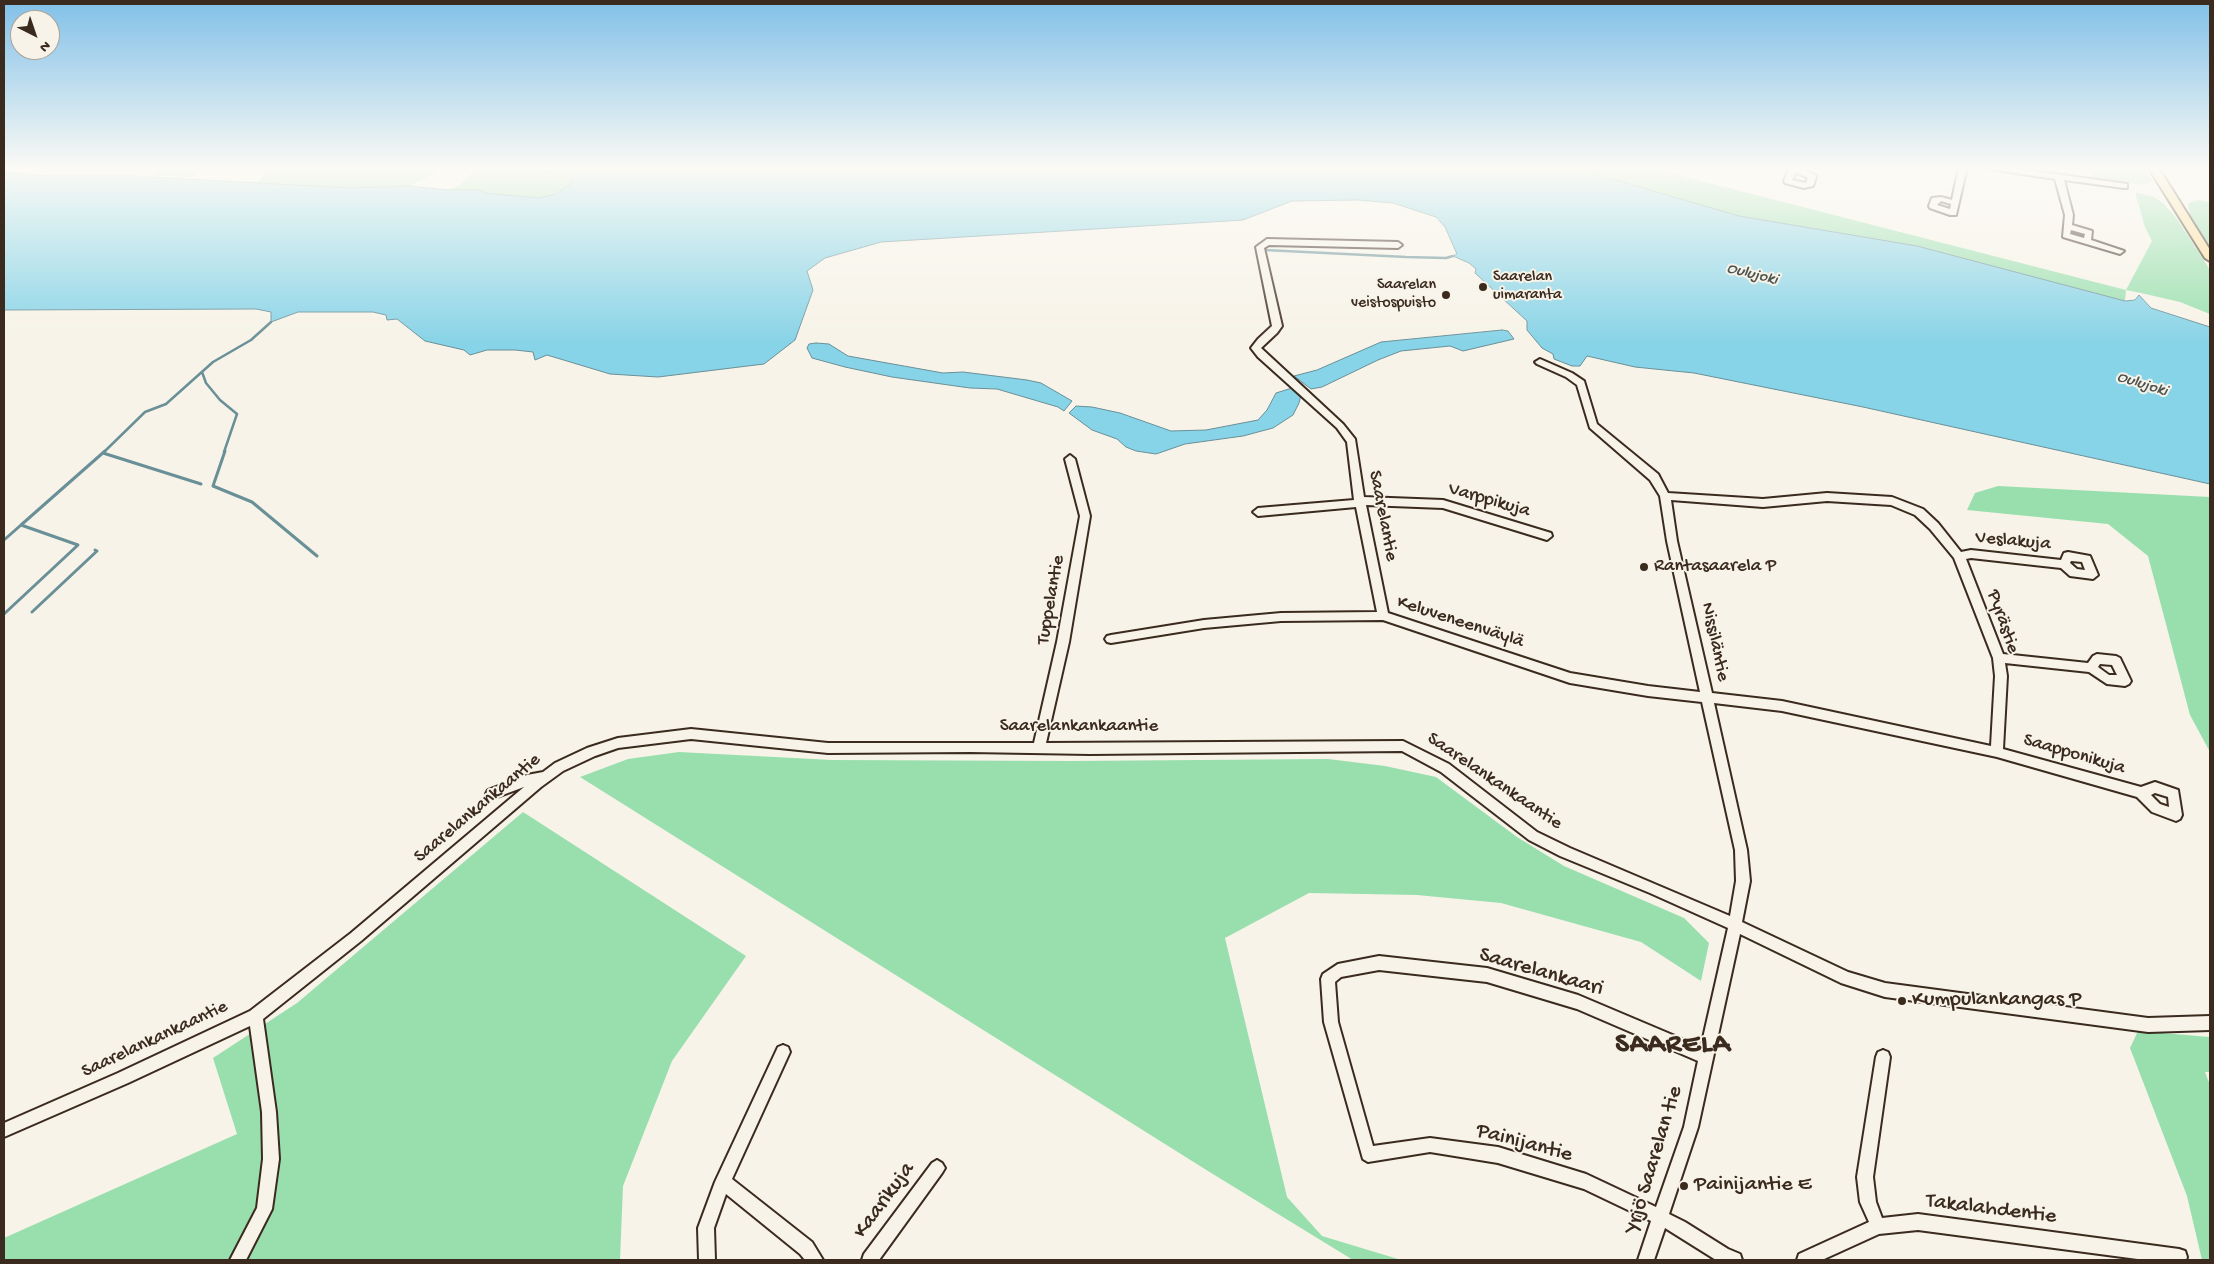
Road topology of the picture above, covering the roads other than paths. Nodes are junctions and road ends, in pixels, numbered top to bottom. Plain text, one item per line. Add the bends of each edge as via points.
1 (2068, 226) edge
2 (2190, 226) edge
3 (1398, 246) dead end
4 (2120, 251) dead end
5 (2210, 258) edge
6 (1540, 362) dead end
7 (1070, 459) dead end
8 (1665, 496) junction
9 (1360, 502) junction
10 (1258, 512) dead end
11 (1547, 536) dead end
12 (1959, 556) junction
13 (2064, 564) dead end
14 (1383, 616) junction
15 (1111, 639) dead end
16 (1999, 658) junction
17 (2091, 668) dead end
18 (1706, 696) junction
19 (1039, 748) junction
20 (1997, 752) junction
21 (546, 776) junction
22 (2141, 793) dead end
23 (492, 794) dead end
24 (1735, 925) junction
25 (254, 1016) junction
26 (2210, 1023) edge
27 (783, 1052) dead end
28 (1707, 1057) junction
29 (1884, 1057) dead end
30 (4, 1130) edge
31 (1368, 1154) joint
32 (937, 1168) dead end
33 (723, 1182) junction
34 (1660, 1218) junction
35 (1878, 1226) junction
36 (2179, 1257) dead end
37 (238, 1260) edge
38 (707, 1260) edge
39 (815, 1260) edge
40 (870, 1260) edge
41 (1646, 1260) edge
42 (1734, 1260) edge
43 (1805, 1260) edge

1 - 4 street via 2066,235
2 - 5 main road
3 - 9 street, Saarelantie via 1264,243 1260,247 1277,326 1256,348 1352,441
6 - 8 street, Nissiläntie via 1580,383 1593,426 1654,477
7 - 19 street, Tuppelantie via 1084,516 1063,642
8 - 12 street, Pyrästie via 1763,503 1827,497 1892,502 1919,512
8 - 18 street, Nissiläntie
9 - 10 street, Varppikuja
9 - 11 street, Varppikuja via 1443,504
9 - 14 street, Saarelantie
12 - 13 street, Veslakuja via 1971,554
12 - 16 street, Pyrästie
14 - 15 street, Keluveneenväylä via 1281,617 1204,624
14 - 18 street, Keluveneenväylä via 1570,678
16 - 17 street
16 - 20 street, Pyrästie
18 - 20 street via 1782,706
18 - 24 street, Nissiläntie via 1741,850 1743,881
19 - 21 street, Saarelankankaantie via 828,748 691,734 618,743 590,752
19 - 24 street, Saarelankankaantie via 1403,746 1445,768 1533,836
20 - 22 street, Saapponikuja
21 - 23 street
21 - 25 street, Saarelankankaantie via 356,937
24 - 26 street, Saarelankankaantie via 1846,978 1885,990 2148,1025
24 - 28 street, Yrjö Saarelan tie
25 - 30 street, Saarelankankaantie
25 - 37 street via 269,1112 270,1159 264,1209
27 - 33 street
28 - 31 street, Saarelankaari via 1578,1002 1487,974 1378,963 1338,970 1328,979 1331,1022
28 - 34 street, Yrjö Saarelan tie via 1691,1127
29 - 35 street via 1865,1177 1868,1202
31 - 34 street, Painijantie via 1430,1145 1498,1155 1586,1182
32 - 40 street, Kaarikuja
33 - 38 street via 706,1228
33 - 39 street via 806,1248
34 - 41 street, Yrjö Saarelan tie
34 - 42 street
35 - 36 street, Takalahdentie via 1918,1222
35 - 43 street, Takalahdentie

